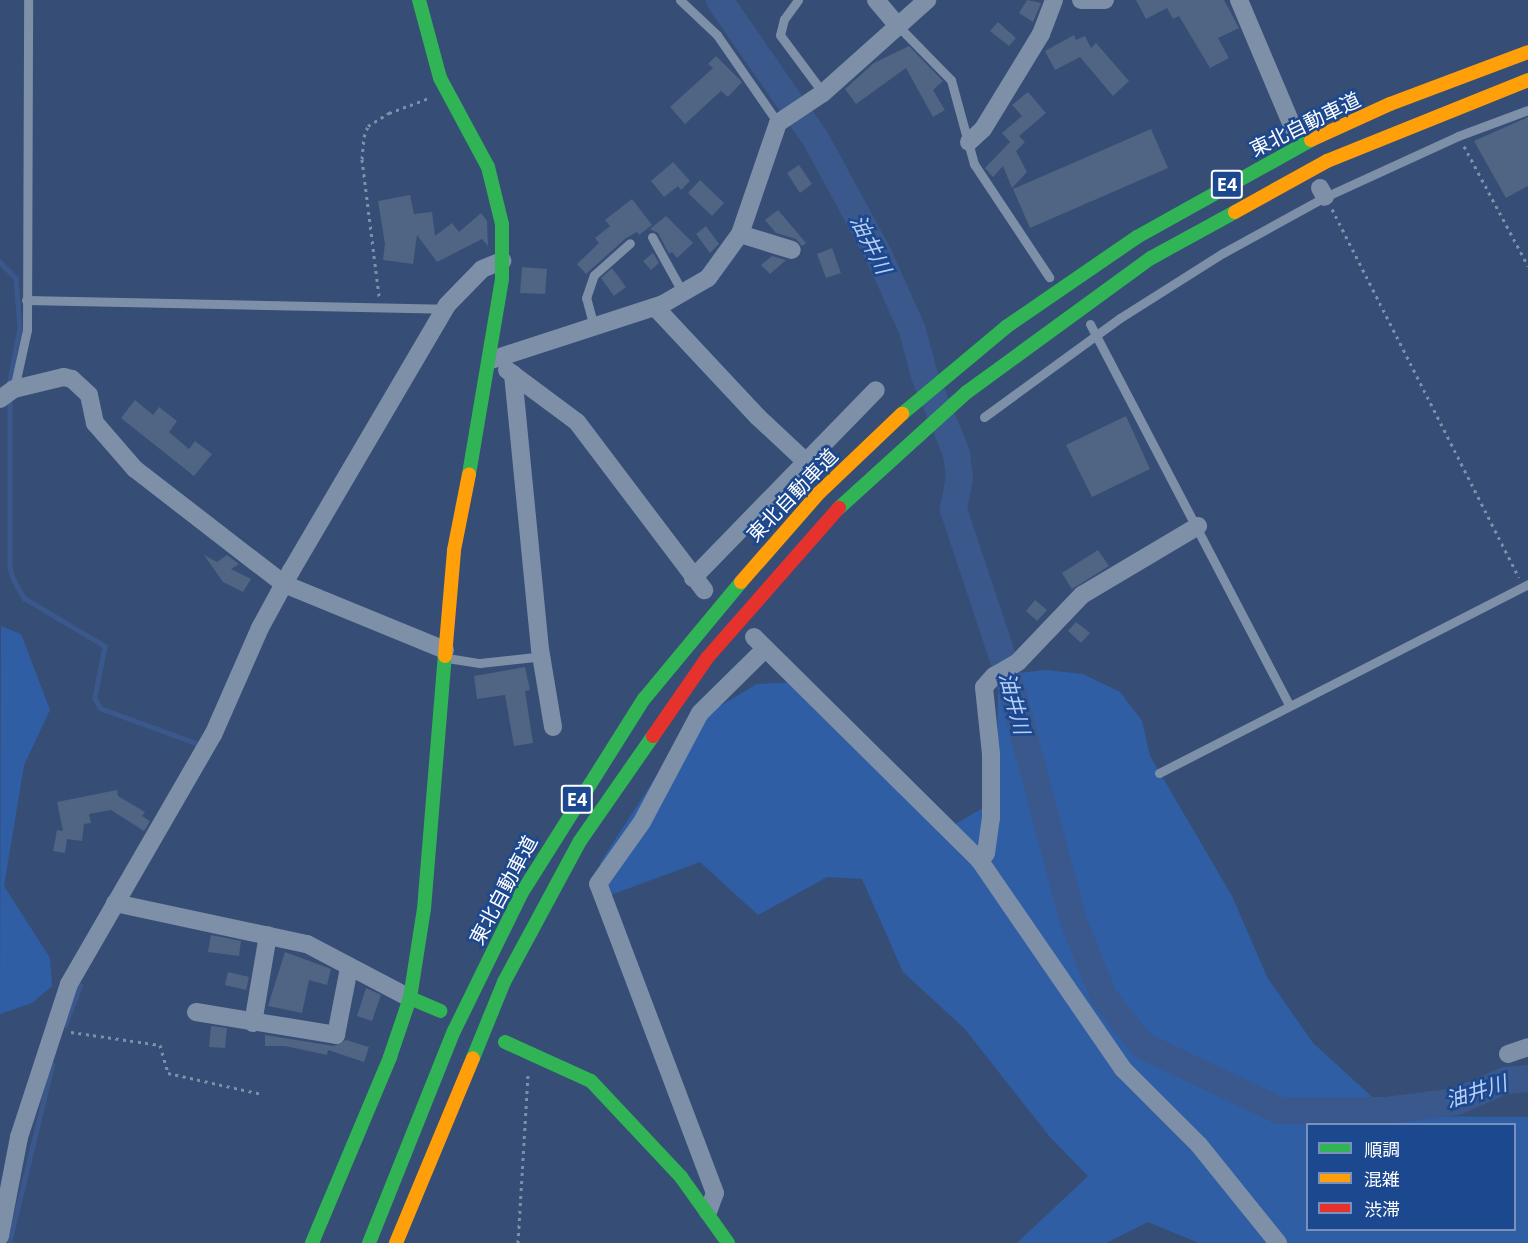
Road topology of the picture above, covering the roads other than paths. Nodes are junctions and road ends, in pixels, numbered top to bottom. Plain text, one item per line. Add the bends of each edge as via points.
1 (28, 0) edge
2 (419, 0) edge
3 (680, 0) edge
4 (798, 0) edge
5 (876, 0) edge
6 (927, 0) edge
7 (1054, 0) edge
8 (1081, 0) edge
9 (1105, 0) edge
10 (1239, 0) edge
11 (899, 27) junction
12 (1528, 52) edge
13 (1528, 80) edge
14 (819, 96) junction
15 (1528, 110) edge
16 (785, 119) junction
17 (1293, 128) dead end
18 (969, 142) junction
19 (740, 234) junction
20 (652, 237) dead end
21 (630, 243) dead end
22 (792, 250) dead end
23 (502, 261) junction
24 (1048, 277) dead end
25 (684, 295) junction
26 (26, 300) junction
27 (655, 307) junction
28 (444, 309) junction
29 (1090, 324) dead end
30 (594, 327) junction
31 (1097, 334) junction
32 (491, 360) junction
33 (513, 374) junction
34 (876, 390) dead end
35 (7, 394) edge
36 (984, 417) dead end
37 (804, 460) junction
38 (1198, 526) junction
39 (284, 584) junction
40 (1526, 585) edge
41 (540, 649) junction
42 (445, 654) junction
43 (1289, 705) junction
44 (553, 727) dead end
45 (1159, 773) dead end
46 (980, 861) junction
47 (115, 903) junction
48 (268, 935) junction
49 (348, 968) junction
50 (410, 998) junction
51 (440, 1011) dead end
52 (196, 1012) dead end
53 (253, 1023) junction
54 (505, 1042) dead end
55 (1528, 1047) edge
56 (1508, 1054) dead end
57 (708, 1212) junction
58 (0, 1236) edge
59 (312, 1243) edge
60 (369, 1243) edge
61 (396, 1243) edge
62 (728, 1243) edge
63 (1278, 1243) edge

1 - 26 lane
2 - 23 main road via 440,78 491,176 502,224
3 - 16 lane via 717,36
4 - 14 lane via 784,19 780,36
5 - 11 street
6 - 11 street
7 - 18 street via 1041,34 983,129
8 - 9 street
10 - 17 street
11 - 14 street
11 - 18 lane via 951,80
12 - 60 main road, 東北自動車道 / E4 via 1390,104 1230,183 1104,259 1006,327 891,423 819,493 727,594 644,699 594,772 521,894 483,969 454,1030
13 - 61 main road, E4 via 1401,128 1244,204 1102,290 967,392 899,451 783,568 707,658 579,841 504,982
14 - 16 street
15 - 31 lane via 1323,193
16 - 19 street
18 - 24 lane via 974,164 986,187
19 - 22 street
19 - 25 street via 708,278
20 - 25 lane
21 - 30 lane via 594,275 586,298
23 - 28 street via 482,269
23 - 32 main road
25 - 27 street
26 - 28 lane
26 - 35 lane via 27,330
27 - 30 street
27 - 37 street
28 - 39 street
29 - 31 lane
30 - 32 street
31 - 36 lane
31 - 38 lane
32 - 33 street
32 - 42 main road via 454,550
33 - 37 street via 577,422 698,584
33 - 41 street
34 - 37 street
35 - 39 street via 64,376 72,379 89,395 95,423 135,469
38 - 43 lane
38 - 46 street via 1082,595 1018,662 994,676 983,693 991,754 991,818 986,854
39 - 42 street
39 - 47 street via 213,735
40 - 43 lane
41 - 42 lane via 535,657 480,663
41 - 44 street
42 - 50 main road via 424,909
43 - 45 lane
46 - 57 street via 760,643 700,712 642,822 598,884 715,1193
46 - 63 street via 1123,1069 1199,1145
47 - 48 street
47 - 58 street via 69,984 19,1137
48 - 49 street via 308,944
48 - 53 street
49 - 50 street
49 - 53 street via 336,1035
50 - 51 main road
50 - 59 main road via 390,1058
52 - 53 street
54 - 57 main road via 591,1081
55 - 56 street
57 - 62 main road

